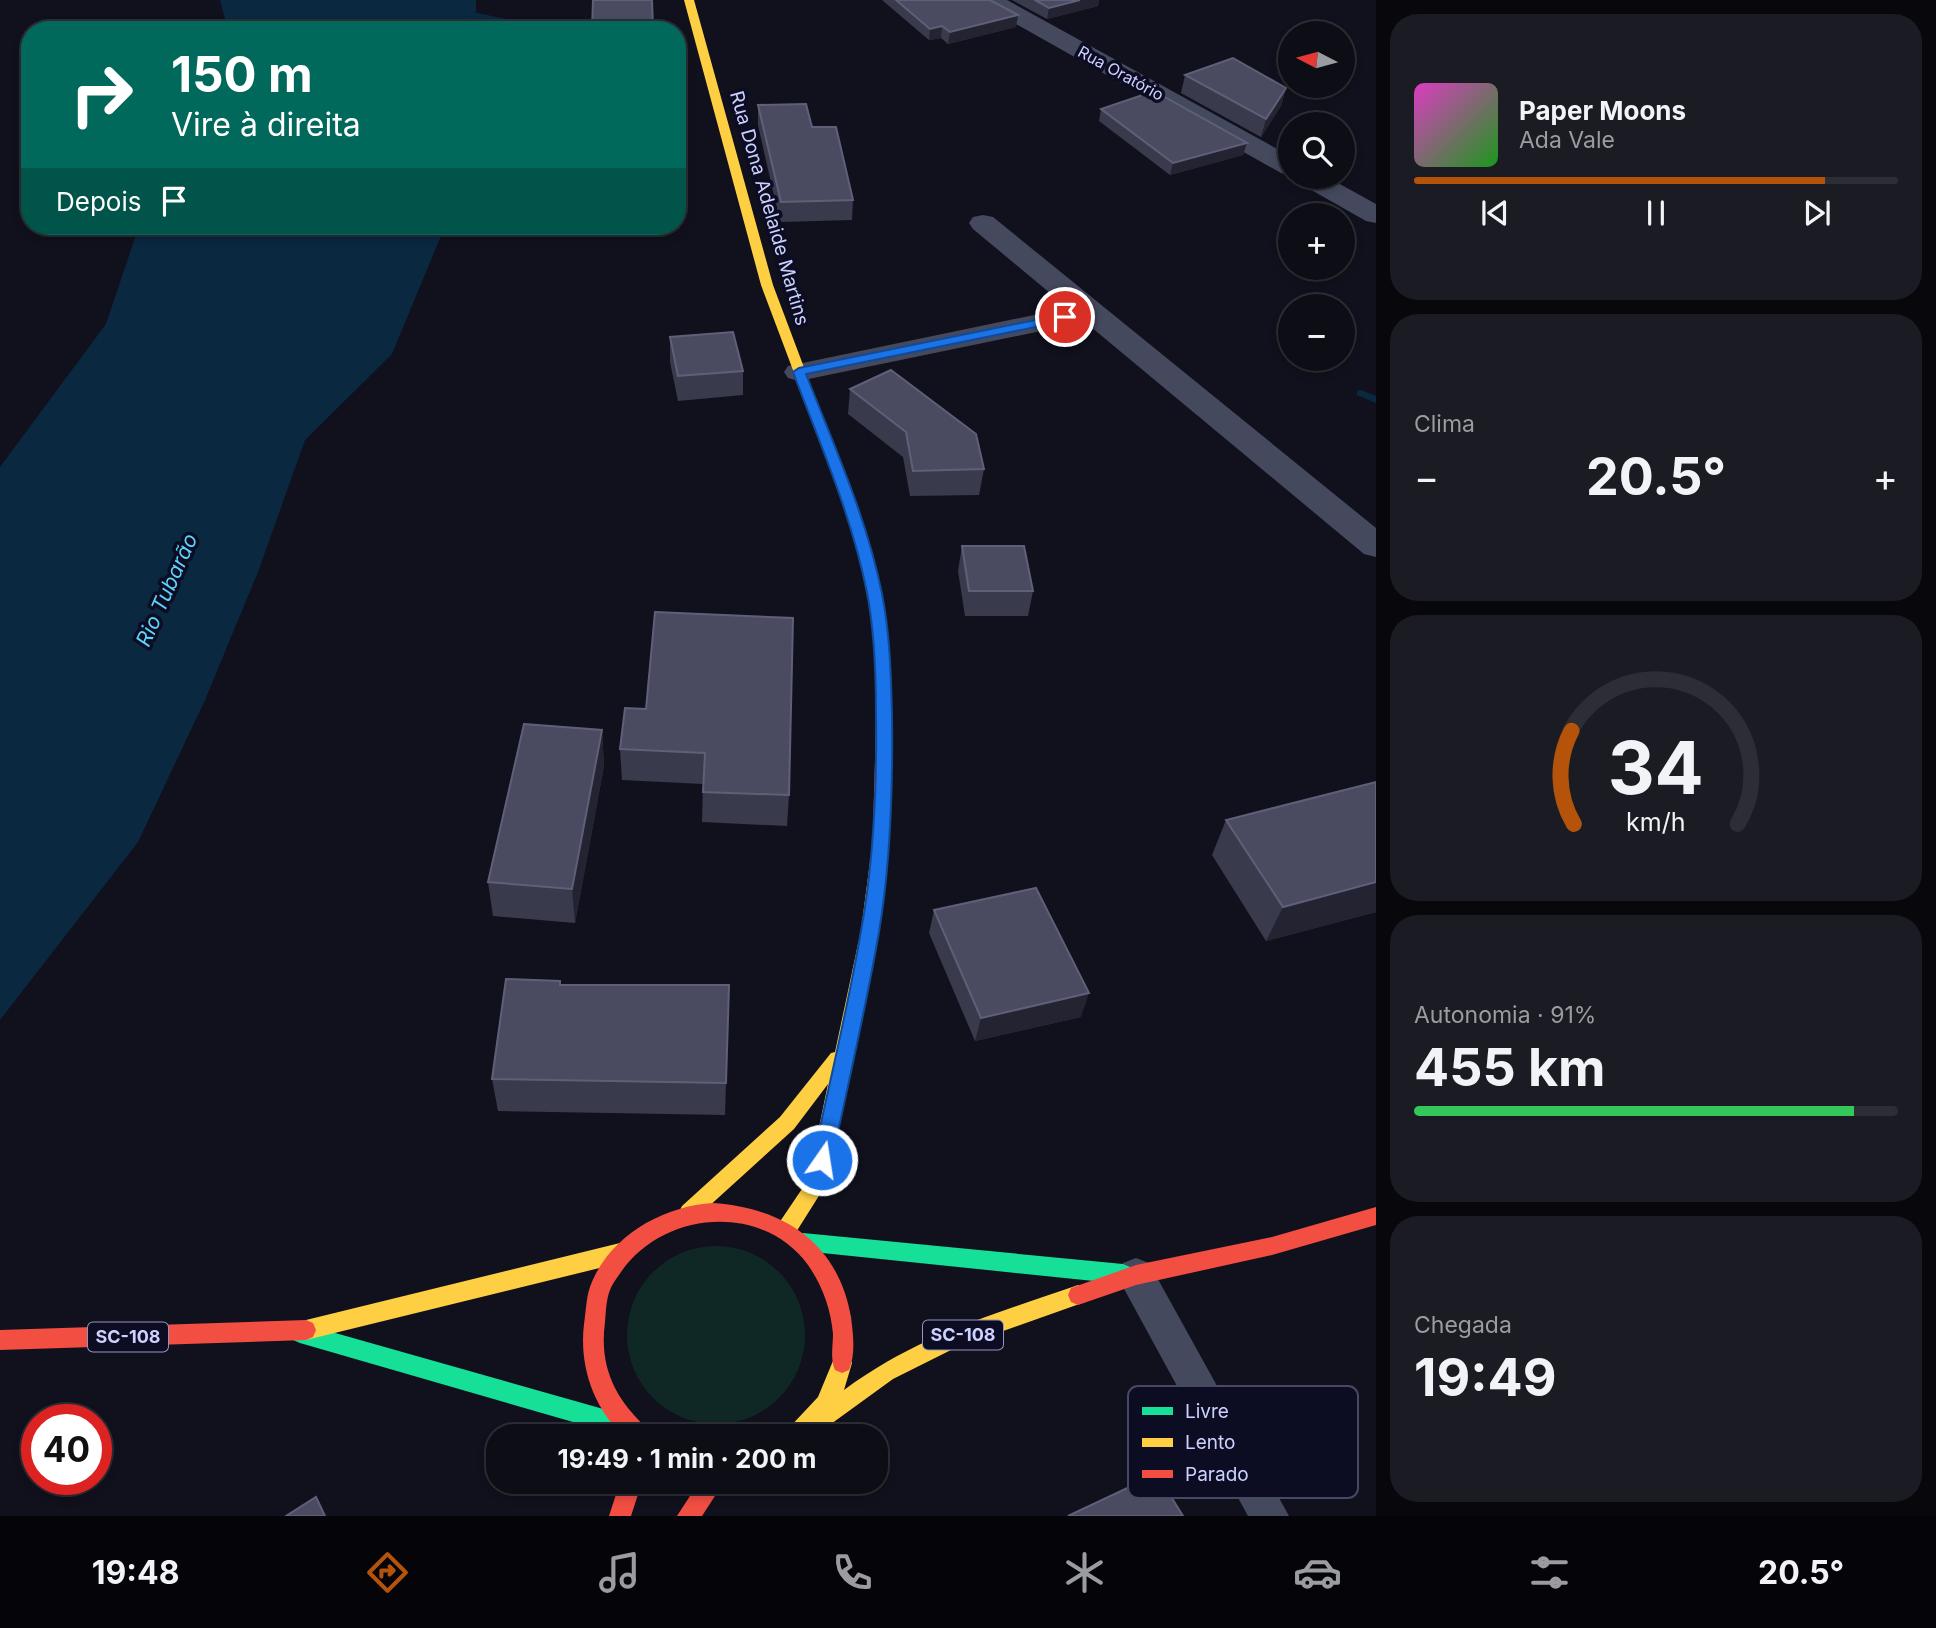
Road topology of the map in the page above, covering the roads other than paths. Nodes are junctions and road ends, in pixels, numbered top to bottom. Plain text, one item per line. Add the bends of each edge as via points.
1 (689, 0) edge
2 (990, 0) edge
3 (1278, 160) edge
4 (1329, 189) edge
5 (1376, 215) edge
6 (983, 223) dead end
7 (1092, 312) junction
8 (799, 372) junction
9 (1376, 546) edge
10 (848, 1043) junction
11 (689, 1212) junction
12 (1376, 1216) edge
13 (786, 1230) junction
14 (803, 1242) junction
15 (620, 1253) junction
16 (1136, 1275) junction
17 (298, 1332) junction
18 (0, 1340) edge
19 (1197, 1386) edge
20 (607, 1424) edge
21 (628, 1424) edge
22 (809, 1424) edge
23 (814, 1424) edge
24 (627, 1494) edge
25 (704, 1494) edge
26 (1259, 1498) edge
27 (620, 1516) edge
28 (688, 1516) edge
29 (1269, 1516) edge

1 - 8 street, Rua Dona Adelaide Martins via 767,285
2 - 3 street, Rua Oratório
4 - 5 street
6 - 7 street
7 - 8 street
7 - 9 street
8 - 10 street, Rua Dona Adelaide Martins via 865,552 883,664 881,832 870,930
10 - 11 street, Rua Dona Adelaide Martins via 813,1096 776,1136
10 - 13 street, Rua Dona Adelaide Martins via 817,1183
11 - 13 street via 755,1215
11 - 15 street via 652,1227
12 - 16 street, SC-108 via 1272,1246
13 - 14 street
14 - 16 street, SC-108
14 - 22 street via 828,1273 843,1312 846,1354 833,1395
15 - 17 street, SC-108
15 - 21 street via 601,1284 590,1319 591,1358 604,1395
16 - 19 lane
16 - 23 street, SC-108 via 950,1339 886,1372
17 - 18 street, SC-108
17 - 20 street, SC-108
24 - 27 street
25 - 28 street
26 - 29 lane

